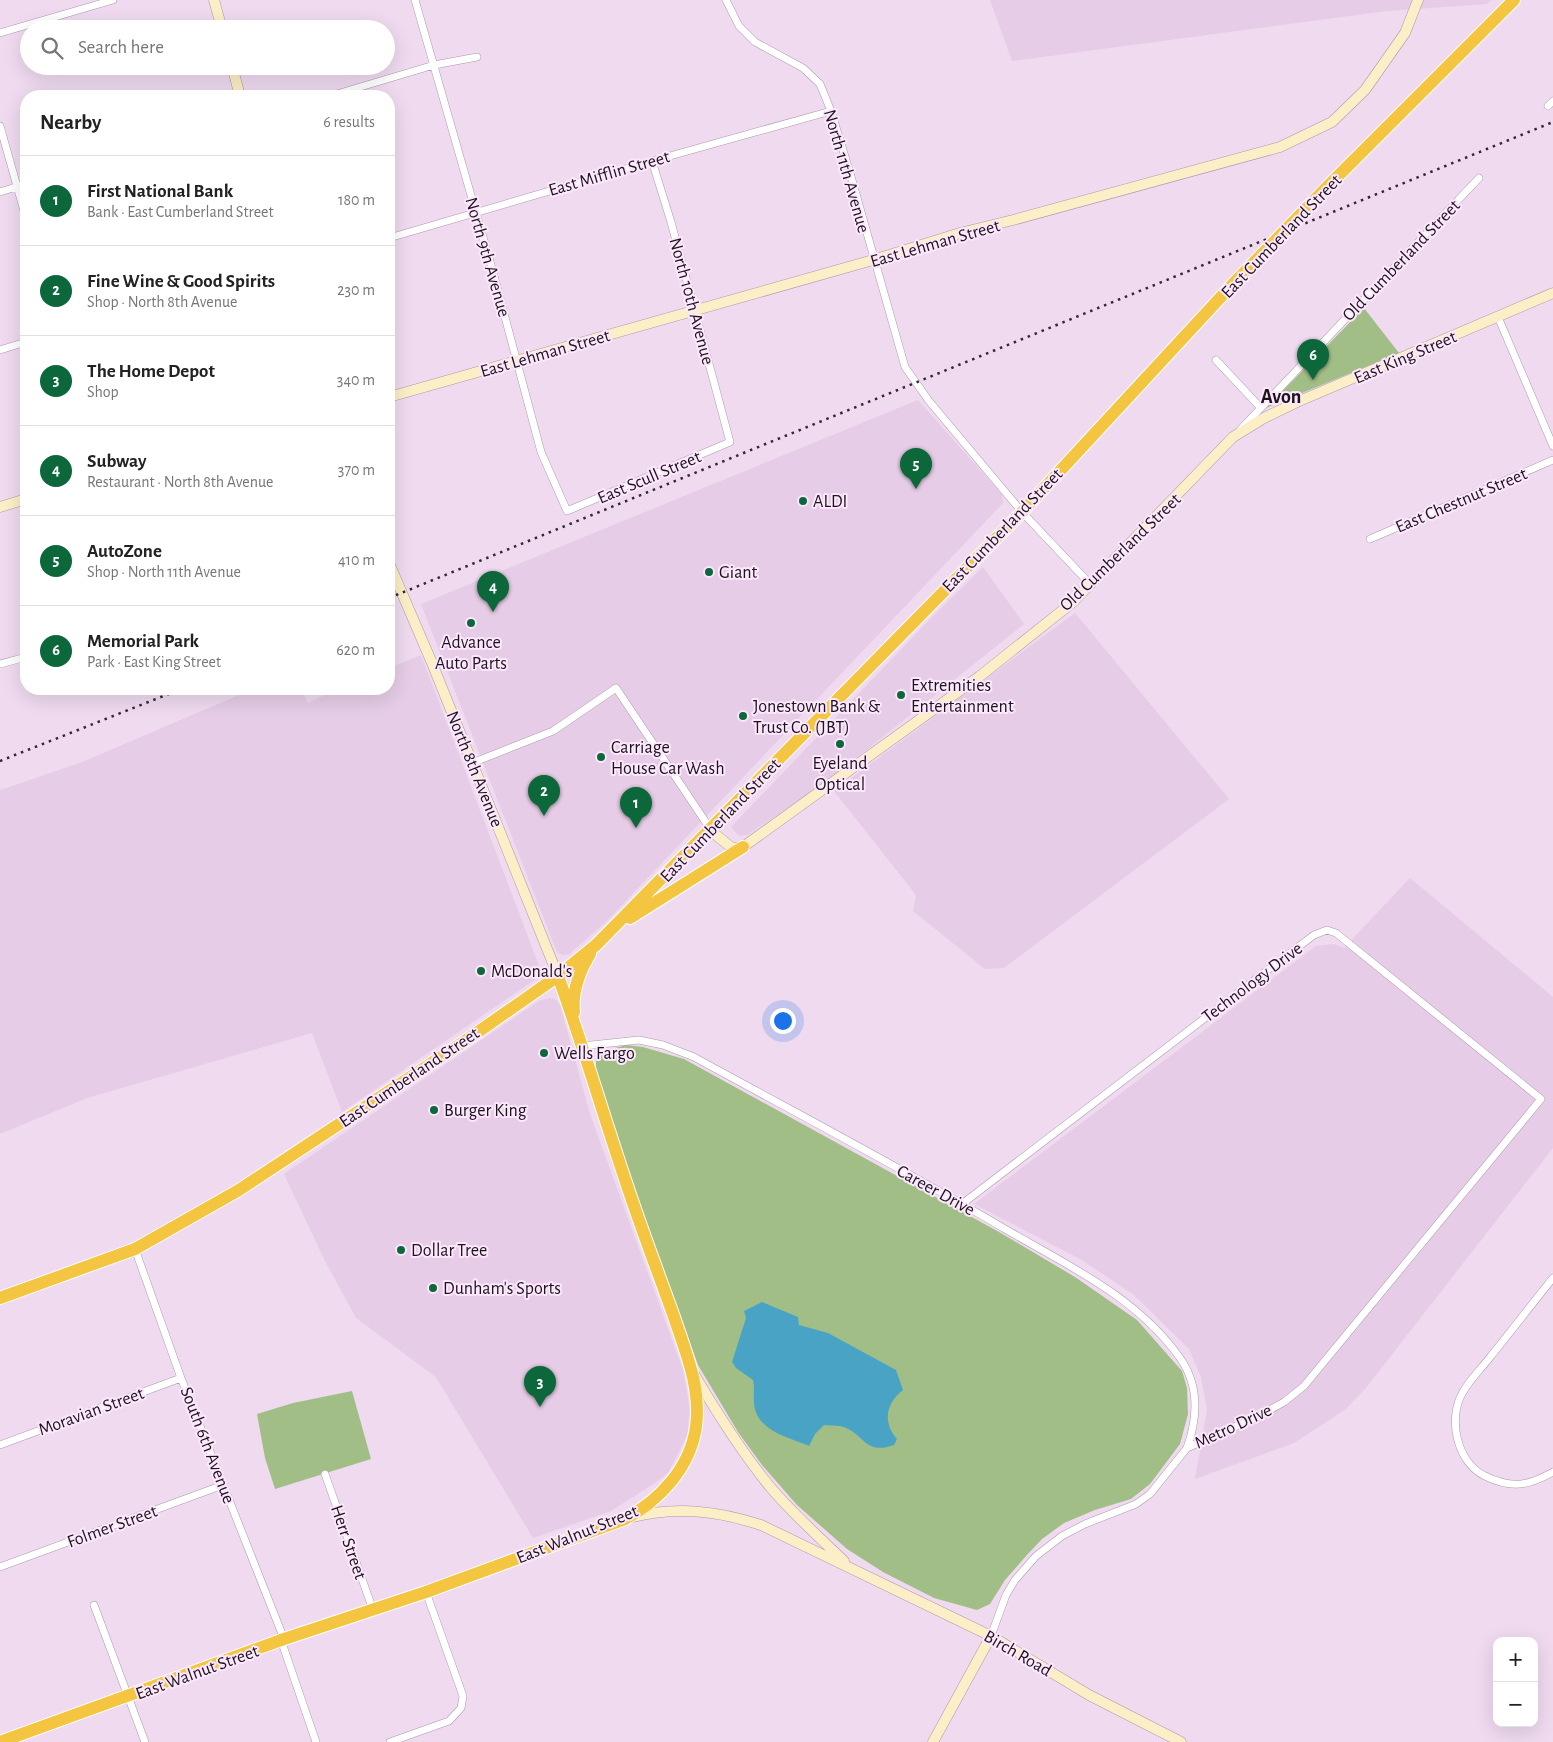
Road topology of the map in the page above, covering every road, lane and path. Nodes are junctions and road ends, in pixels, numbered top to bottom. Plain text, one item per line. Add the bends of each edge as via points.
1 (113, 0) edge
2 (214, 0) edge
3 (415, 0) edge
4 (726, 0) edge
5 (1418, 0) edge
6 (1514, 0) edge
7 (45, 20) edge
8 (220, 20) edge
9 (20, 27) edge
10 (0, 33) edge
11 (477, 57) dead end
12 (434, 65) junction
13 (234, 75) edge
14 (238, 90) edge
15 (350, 90) edge
16 (831, 112) junction
17 (0, 126) edge
18 (652, 161) junction
19 (1479, 178) dead end
20 (20, 185) edge
21 (17, 186) junction
22 (0, 192) edge
23 (20, 197) edge
24 (475, 212) junction
25 (395, 236) edge
26 (873, 260) junction
27 (1553, 293) edge
28 (694, 311) junction
29 (1498, 317) junction
30 (20, 344) edge
31 (0, 350) edge
32 (1216, 360) dead end
33 (517, 362) junction
34 (395, 395) edge
35 (1260, 407) junction
36 (1233, 437) junction
37 (730, 442) joint
38 (1553, 446) edge
39 (1553, 460) edge
40 (20, 501) edge
41 (0, 507) edge
42 (567, 511) joint
43 (1022, 512) junction
44 (1370, 539) dead end
45 (395, 577) edge
46 (1091, 585) junction
47 (20, 659) edge
48 (0, 664) edge
49 (472, 763) junction
50 (711, 831) junction
51 (743, 847) junction
52 (611, 930) junction
53 (596, 945) junction
54 (558, 976) junction
55 (576, 1025) junction
56 (582, 1046) junction
57 (1541, 1099) joint
58 (962, 1204) junction
59 (135, 1249) junction
60 (1553, 1278) edge
61 (0, 1298) edge
62 (693, 1372) junction
63 (181, 1378) junction
64 (0, 1445) edge
65 (1187, 1448) junction
66 (1553, 1472) edge
67 (325, 1474) dead end
68 (223, 1485) junction
69 (625, 1519) junction
70 (0, 1567) edge
71 (852, 1568) junction
72 (426, 1592) junction
73 (94, 1605) dead end
74 (373, 1610) junction
75 (991, 1636) junction
76 (283, 1640) junction
77 (129, 1696) junction
78 (0, 1742) edge
79 (145, 1742) edge
80 (316, 1742) edge
81 (390, 1742) edge
82 (933, 1742) edge
83 (1181, 1742) edge

1 - 7 street
2 - 8 street
3 - 12 street, North 9th Avenue
4 - 16 street, North 11th Avenue via 739,26 755,42 803,68 820,84
5 - 26 street, East Lehman Street via 1405,33 1365,90 1332,122 1280,147 960,233
6 - 43 highway, East Cumberland Street, bridge via 1232,284
9 - 10 street
11 - 12 street
12 - 15 street
12 - 24 street, North 9th Avenue
13 - 14 street
16 - 18 street, East Mifflin Street
16 - 26 street, North 11th Avenue
17 - 21 street
18 - 24 street, East Mifflin Street
18 - 28 street, North 10th Avenue
19 - 35 street, Old Cumberland Street
20 - 21 street
21 - 22 street
21 - 23 street
24 - 25 street, East Mifflin Street
24 - 33 street, North 9th Avenue
26 - 28 street, East Lehman Street
26 - 43 street, North 11th Avenue via 905,367 929,401
27 - 29 street, East King Street
28 - 33 street, East Lehman Street
28 - 37 street, North 10th Avenue
29 - 36 street, East King Street via 1297,402
29 - 38 street
30 - 31 street
32 - 35 street
33 - 34 street, East Lehman Street
33 - 42 street, North 9th Avenue via 541,452
35 - 36 street, Old Cumberland Street
36 - 46 street, Old Cumberland Street
37 - 42 street, East Scull Street
39 - 44 street, East Chestnut Street
40 - 41 street
43 - 46 street, North 11th Avenue
43 - 50 highway, East Cumberland Street via 878,656
45 - 49 street, North 8th Avenue
46 - 51 street, Old Cumberland Street via 980,676
47 - 48 street
49 - 50 street via 553,731 616,688
49 - 54 street, North 8th Avenue
50 - 51 street via 732,848
50 - 52 highway, East Cumberland Street
51 - 52 highway
52 - 53 highway, East Cumberland Street
53 - 54 highway, East Cumberland Street
53 - 55 highway via 580,972 574,991
54 - 55 highway, East Walnut Street
54 - 59 highway, East Cumberland Street via 239,1190
55 - 56 highway, East Walnut Street
56 - 58 street, Career Drive via 639,1040 694,1057
56 - 62 highway, East Walnut Street
57 - 58 street, Technology Drive via 1336,933 1327,930 1314,935
57 - 65 street, Metro Drive via 1304,1386 1259,1416
58 - 65 street, Career Drive via 1116,1296 1158,1330 1180,1359 1194,1390 1194,1427
59 - 61 highway, East Cumberland Street
59 - 63 street, South 6th Avenue
60 - 66 street via 1462,1393 1455,1426 1464,1456 1478,1473 1486,1477 1513,1485 1536,1482
62 - 69 highway, East Walnut Street via 696,1428 685,1459 662,1494
62 - 71 street, Birch Road via 770,1487
63 - 64 street, Moravian Street
63 - 68 street, South 6th Avenue
65 - 75 street, Metro Drive via 1150,1494 1136,1504 1062,1536 1036,1556 1006,1595
67 - 74 street, Herr Street
68 - 70 street, Folmer Street
68 - 76 street, South 6th Avenue
69 - 71 street, Birch Road via 657,1511 704,1511 732,1516 761,1525
69 - 72 highway, East Walnut Street
71 - 75 street, Birch Road
72 - 74 highway, East Walnut Street
72 - 81 street via 463,1696 461,1708 450,1721
73 - 77 street
74 - 76 highway, East Walnut Street
75 - 82 street, Metro Drive
75 - 83 street, Birch Road via 1089,1695
76 - 77 highway, East Walnut Street
76 - 80 street, South 6th Avenue
77 - 78 highway, East Walnut Street
77 - 79 street

